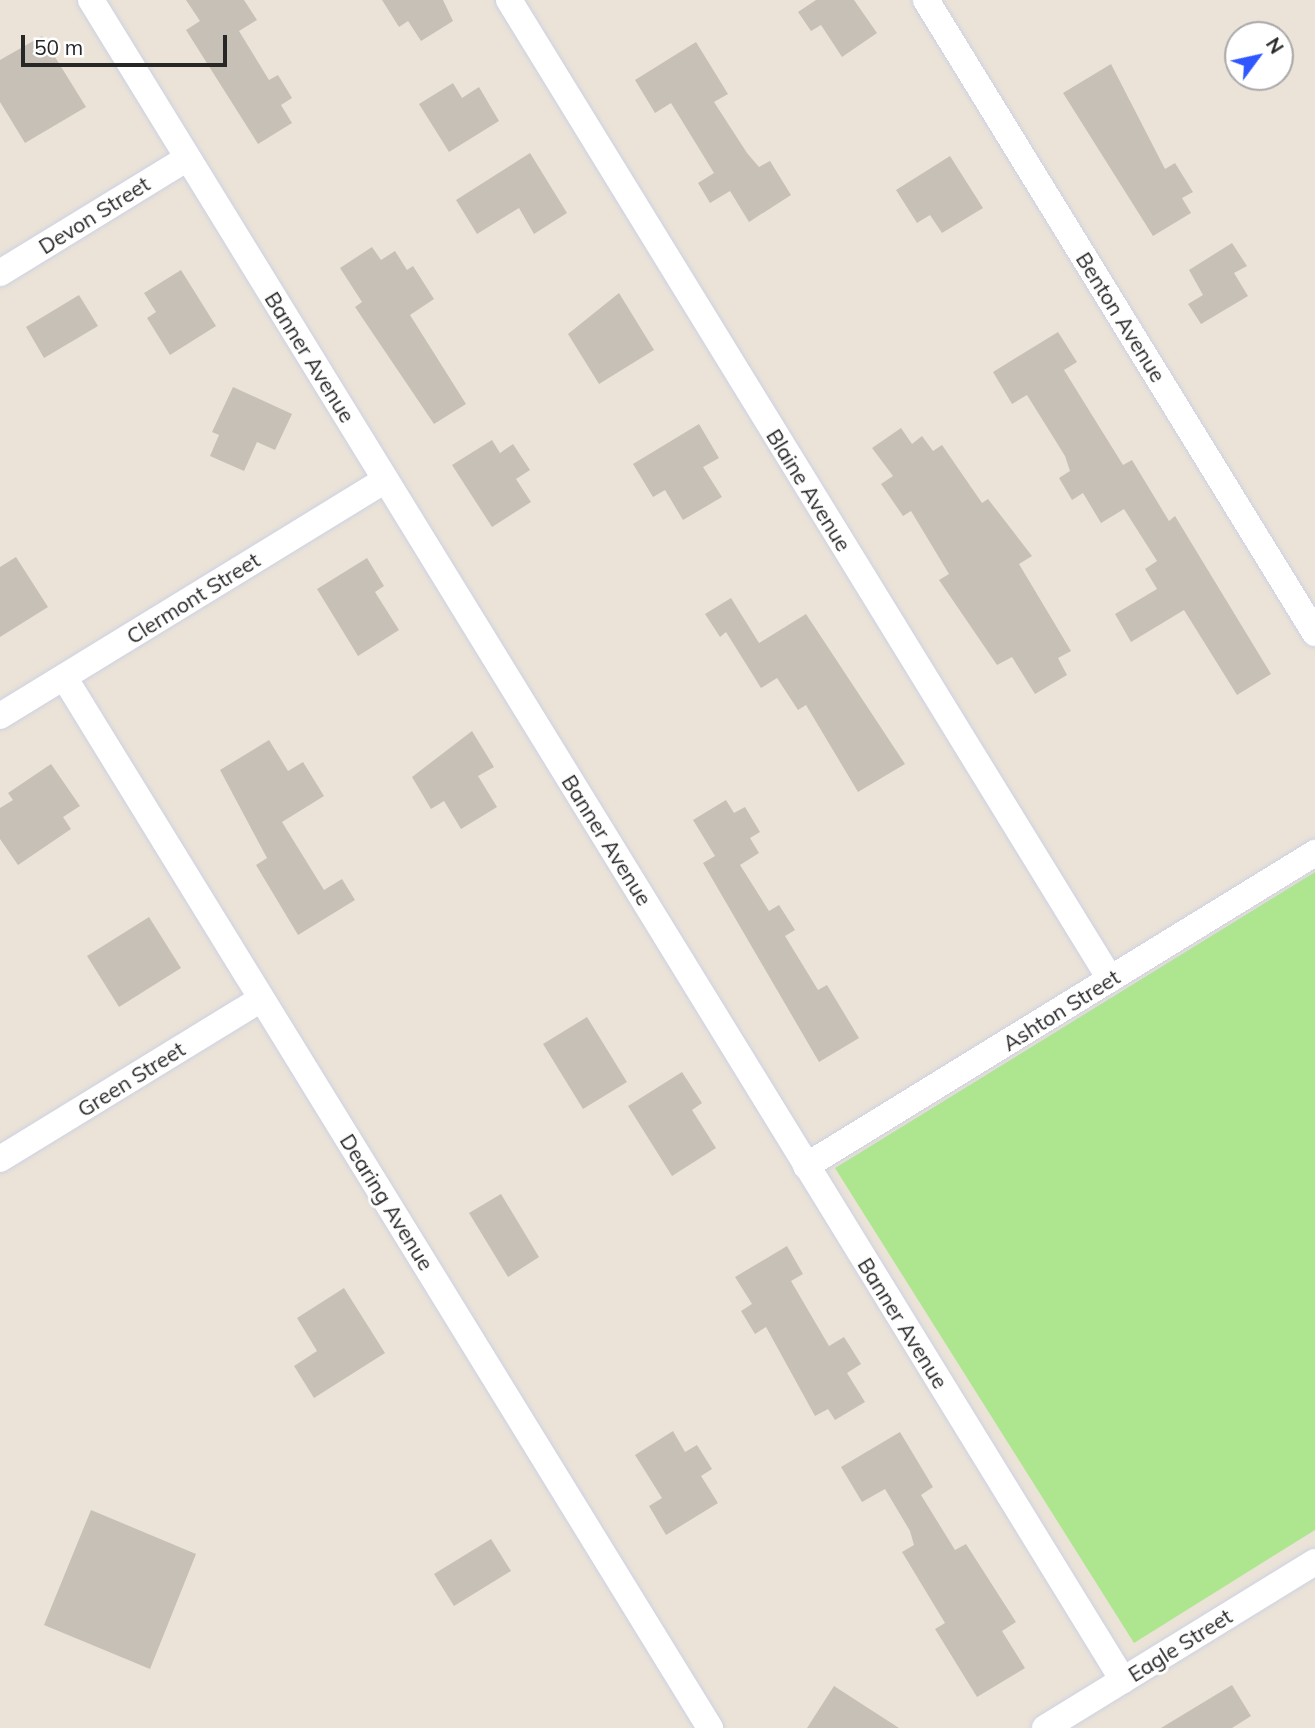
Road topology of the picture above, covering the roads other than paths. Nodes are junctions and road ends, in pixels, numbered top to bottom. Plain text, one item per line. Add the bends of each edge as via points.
1 (91, 0) edge
2 (509, 0) edge
3 (926, 0) edge
4 (188, 158) junction
5 (0, 273) edge
6 (385, 480) junction
7 (1315, 633) edge
8 (64, 677) junction
9 (0, 716) edge
10 (1315, 853) edge
11 (1110, 979) junction
12 (261, 999) junction
13 (0, 1159) edge
14 (806, 1166) junction
15 (1315, 1562) edge
16 (1123, 1680) junction
17 (710, 1728) edge
18 (1045, 1728) edge

1 - 4 street, Banner Avenue
2 - 11 street, Blaine Avenue
3 - 7 street, Benton Avenue
4 - 5 street, Devon Street
4 - 6 street, Banner Avenue
6 - 8 street, Clermont Street
6 - 14 street, Banner Avenue
8 - 9 street, Clermont Street
8 - 12 street, Dearing Avenue
10 - 11 street, Ashton Street
11 - 14 street, Ashton Street
12 - 13 street, Green Street
12 - 17 street, Dearing Avenue
14 - 16 street, Banner Avenue
15 - 16 street, Eagle Street
16 - 18 street, Eagle Street

